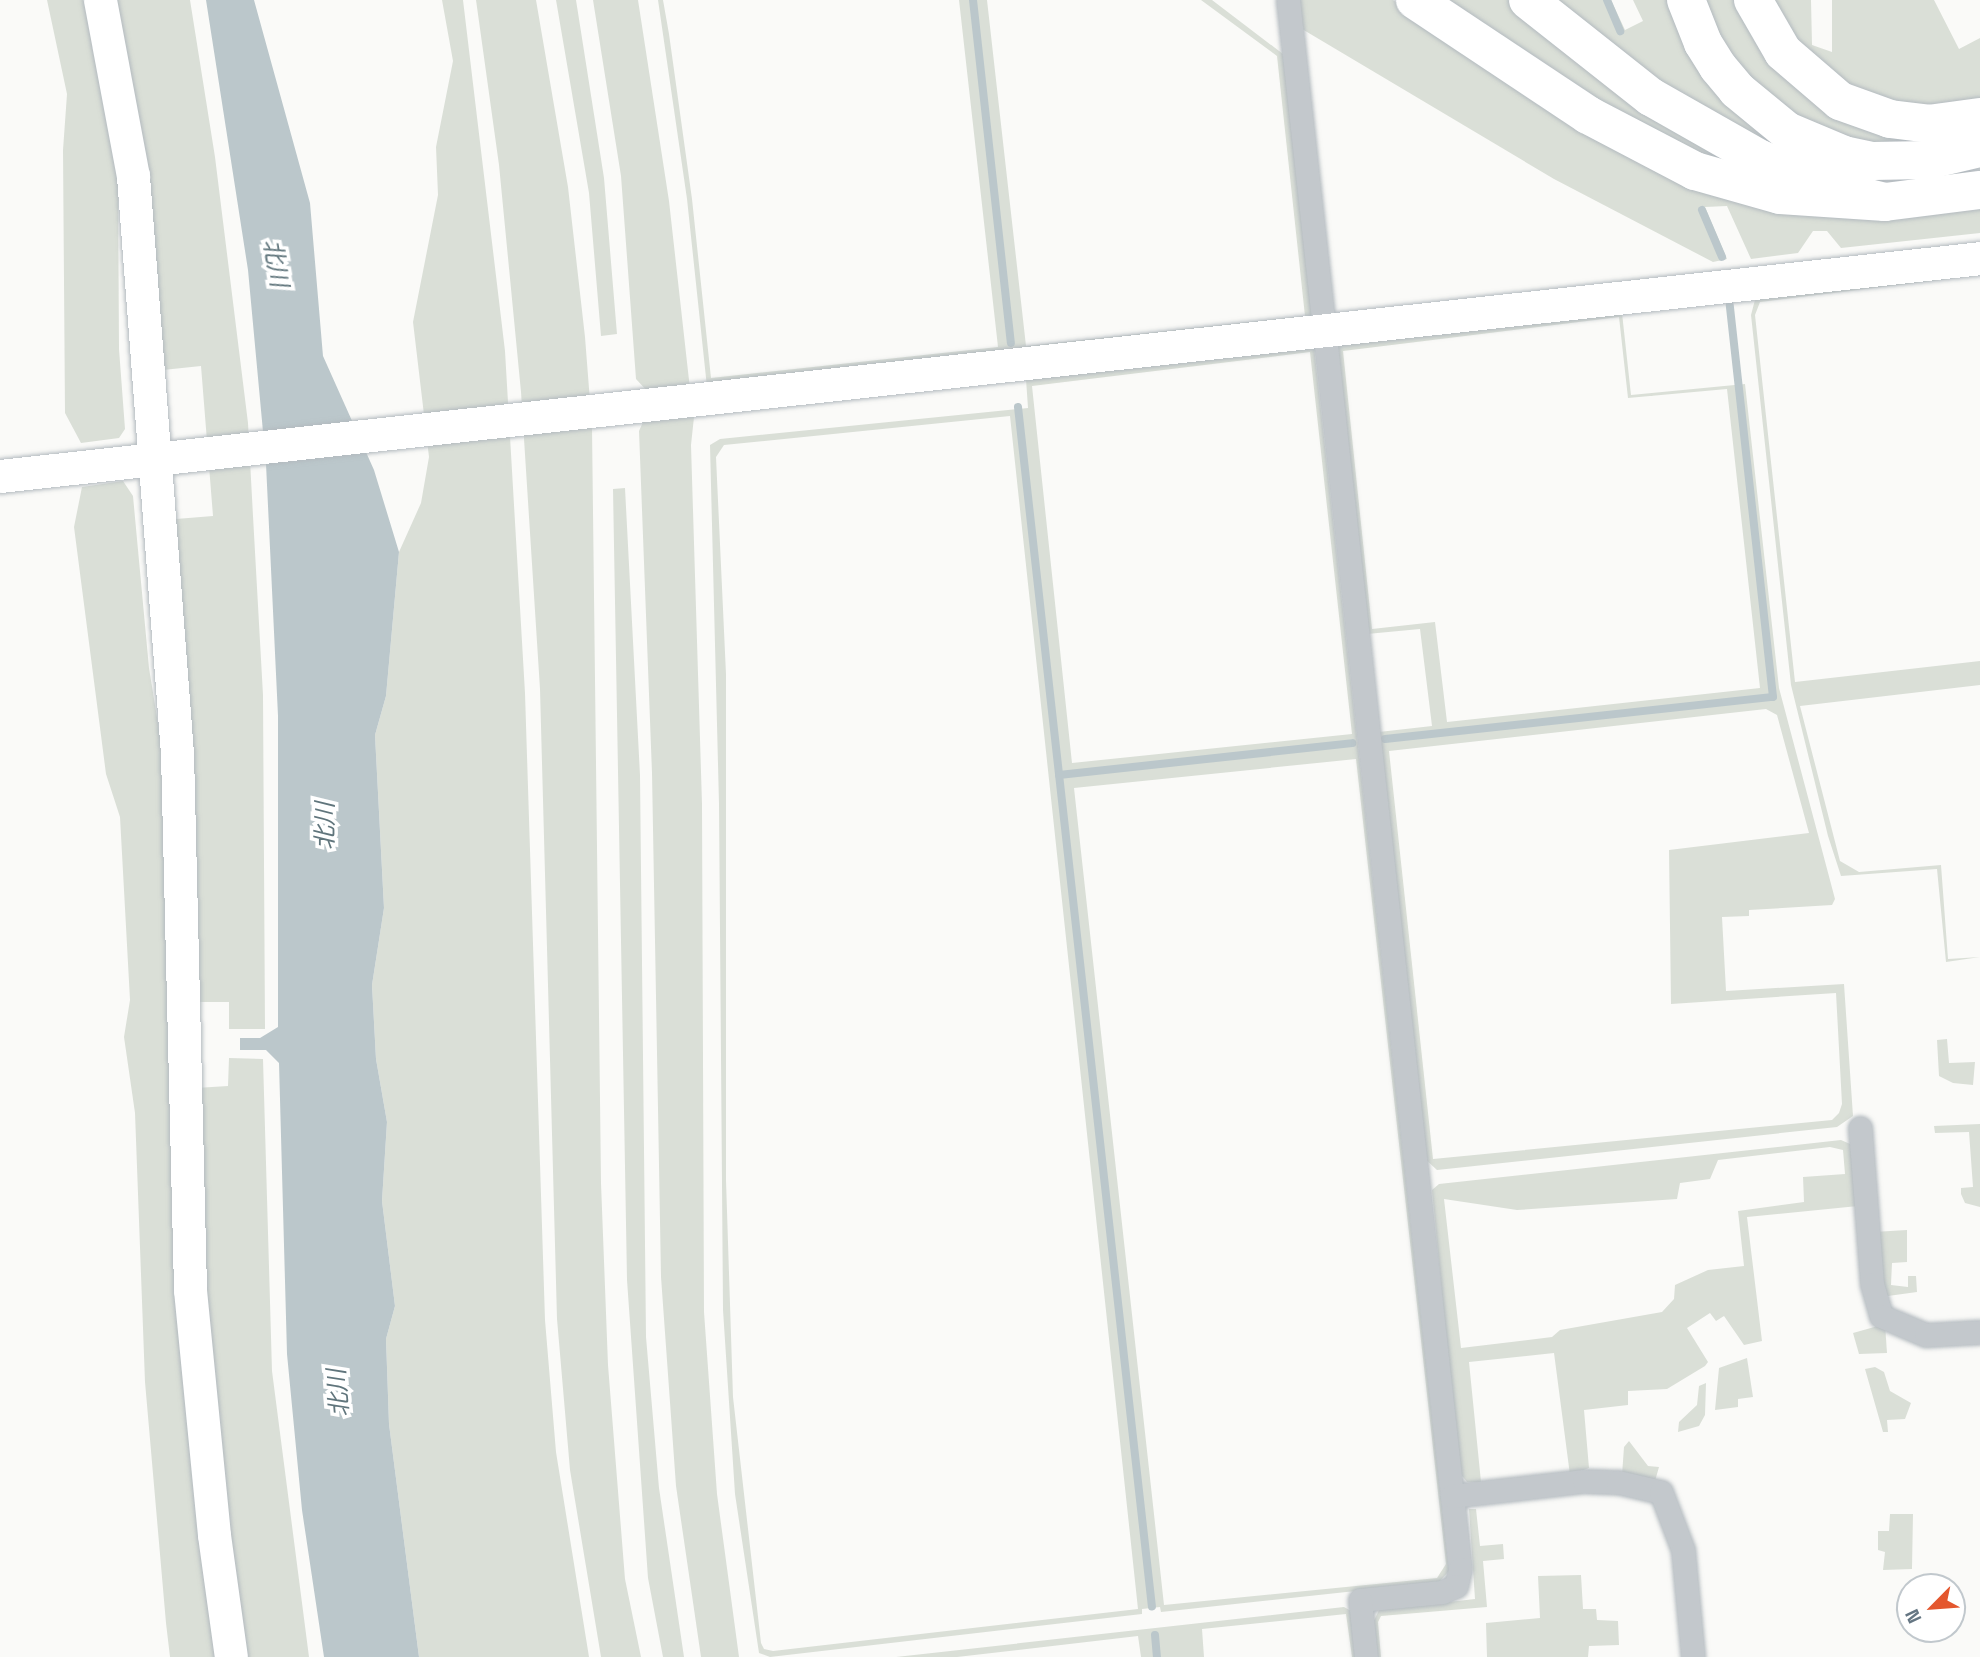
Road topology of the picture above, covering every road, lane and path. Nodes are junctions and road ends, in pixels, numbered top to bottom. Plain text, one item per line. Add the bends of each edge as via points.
1 (100, 0) edge
2 (1288, 0) edge
3 (1415, 0) edge
4 (1528, 0) edge
5 (1686, 0) edge
6 (1753, 0) edge
7 (1980, 117) edge
8 (1980, 148) edge
9 (1980, 190) edge
10 (1885, 202) junction
11 (1980, 258) edge
12 (1325, 332) junction
13 (167, 460) junction
14 (0, 477) edge
15 (1860, 1128) dead end
16 (1980, 1332) edge
17 (1452, 1496) junction
18 (232, 1657) edge
19 (1366, 1657) edge
20 (1693, 1657) edge

1 - 13 street via 133,176
2 - 12 street
3 - 10 highway via 1588,115 1695,170 1780,195
4 - 10 highway via 1618,74 1726,142 1840,191
5 - 8 highway via 1718,67 1737,90 1787,131 1844,155 1872,160 1929,160
6 - 7 highway via 1783,52 1840,101 1890,119 1928,124
9 - 10 highway
11 - 12 street
12 - 13 street
12 - 17 street
13 - 14 street
13 - 18 street via 190,1290 214,1535
15 - 16 street via 1872,1284 1881,1316 1926,1335
17 - 19 street via 1460,1569 1456,1586 1442,1592 1360,1600
17 - 20 street via 1584,1481 1618,1482 1661,1492 1683,1550

